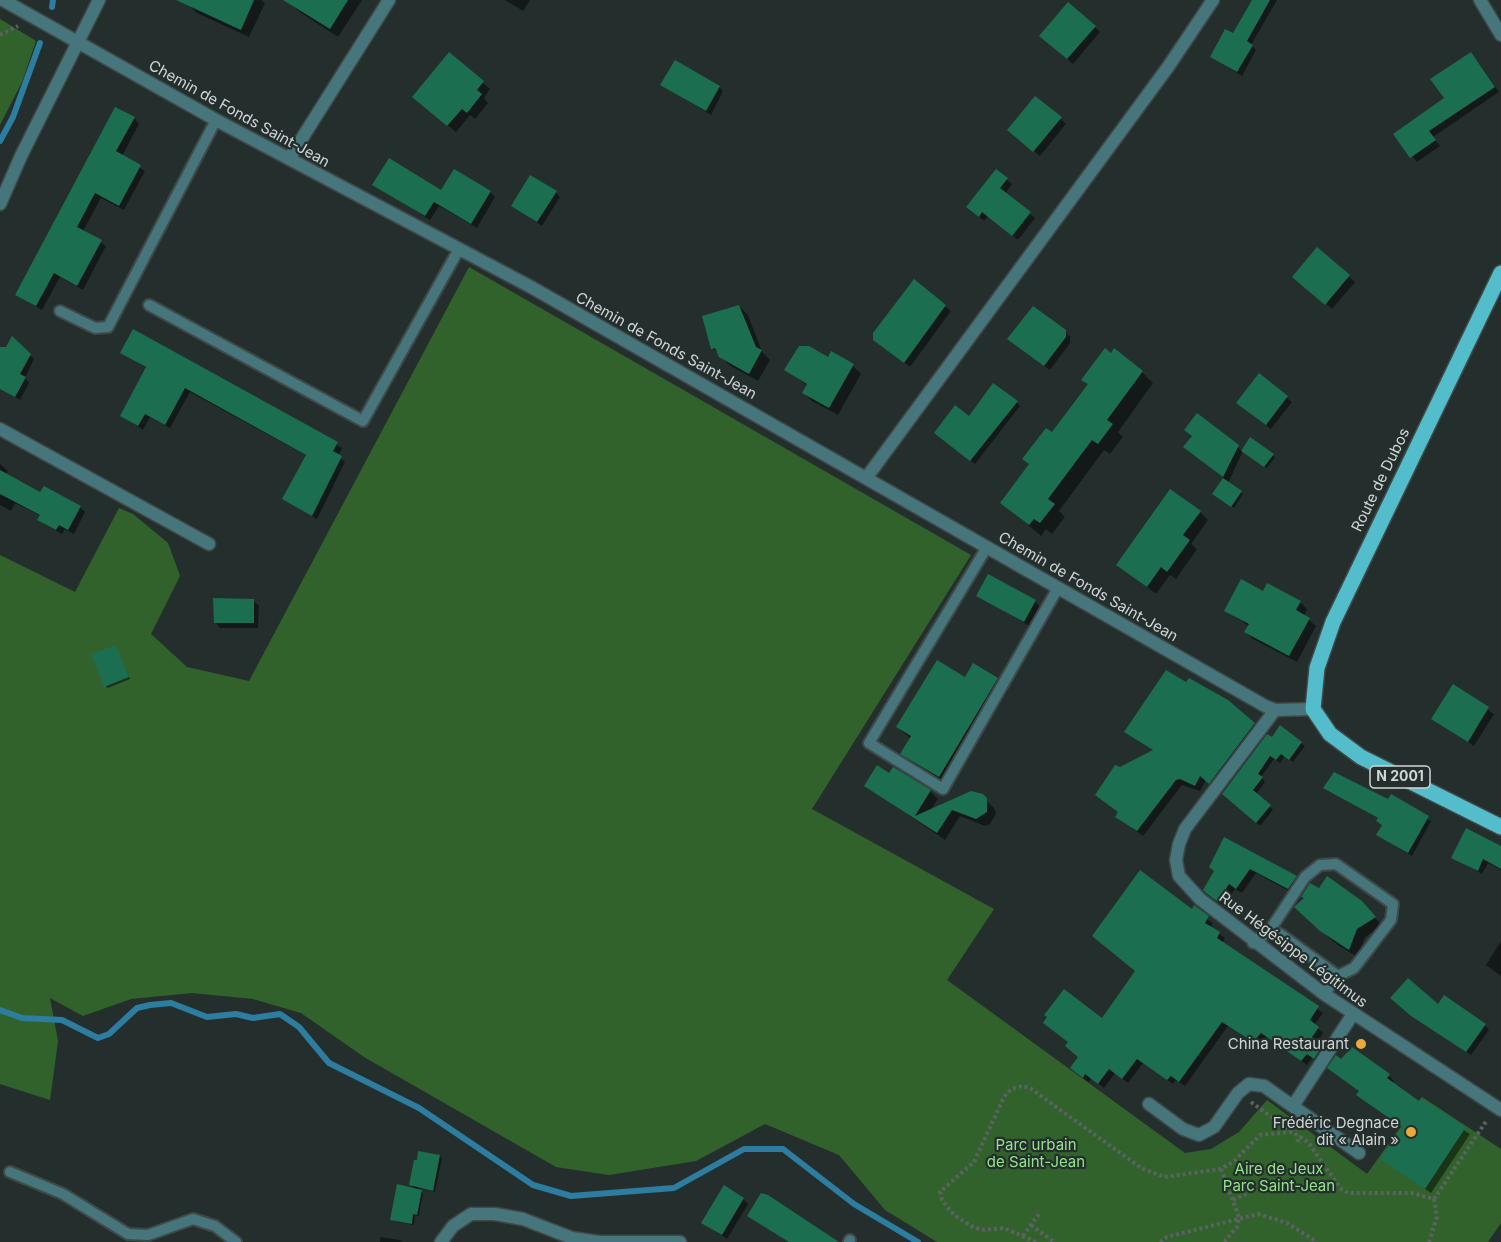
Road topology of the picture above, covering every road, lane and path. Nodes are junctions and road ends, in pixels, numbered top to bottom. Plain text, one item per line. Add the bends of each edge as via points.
1 (3, 0) edge
2 (99, 0) edge
3 (389, 0) edge
4 (1213, 0) edge
5 (1480, 0) edge
6 (1497, 22) edge
7 (1501, 35) edge
8 (78, 43) junction
9 (216, 120) junction
10 (289, 159) junction
11 (0, 204) edge
12 (459, 249) junction
13 (1501, 273) edge
14 (149, 305) dead end
15 (60, 311) dead end
16 (0, 429) edge
17 (867, 477) junction
18 (209, 544) dead end
19 (987, 547) junction
20 (1058, 588) junction
21 (1313, 709) junction
22 (1275, 711) junction
23 (1501, 827) edge
24 (1270, 930) junction
25 (1254, 943) junction
26 (1338, 976) junction
27 (1324, 994) junction
28 (1353, 1014) junction
29 (1238, 1093) junction
30 (1149, 1104) dead end
31 (1293, 1106) junction
32 (1498, 1108) edge
33 (1292, 1132) junction
34 (1301, 1136) junction
35 (1297, 1142) dead end
36 (1359, 1153) dead end
37 (1221, 1169) junction
38 (10, 1172) dead end
39 (1246, 1194) dead end
40 (1434, 1199) junction
41 (1233, 1200) junction
42 (1040, 1214) dead end
43 (1239, 1217) junction
44 (1031, 1225) junction
45 (1023, 1236) junction
46 (236, 1242) edge
47 (441, 1242) edge
48 (680, 1242) edge
49 (1036, 1242) edge
50 (1054, 1242) edge
51 (1160, 1242) edge
52 (1224, 1242) edge
53 (1317, 1242) edge
54 (1429, 1242) edge

1 - 8 street, Chemin de Fonds Saint-Jean
2 - 8 street
3 - 10 street
4 - 17 street
5 - 6 street
6 - 7 street
8 - 9 street, Chemin de Fonds Saint-Jean
8 - 11 street
9 - 10 street, Chemin de Fonds Saint-Jean
9 - 15 lane via 108,327 94,328
10 - 12 street, Chemin de Fonds Saint-Jean
12 - 14 lane via 363,421
12 - 17 street, Chemin de Fonds Saint-Jean
13 - 21 main road, Route de Dubos via 1333,622 1317,668
16 - 18 street
17 - 19 street, Chemin de Fonds Saint-Jean
19 - 20 street, Chemin de Fonds Saint-Jean
19 - 20 lane via 869,743 943,789
20 - 22 street, Chemin de Fonds Saint-Jean
21 - 22 street
21 - 23 main road, N 2001 via 1330,734 1361,757
22 - 25 street, Rue Hégésippe Légitimus via 1185,829 1176,860 1179,876 1200,899
24 - 25 lane
24 - 26 lane
24 - 26 lane via 1305,877 1320,865 1336,864 1393,904 1391,920 1354,968
25 - 27 street, Rue Hégésippe Légitimus
26 - 27 lane
27 - 28 street, Rue Hégésippe Légitimus
28 - 31 street
28 - 32 street, Rue Hégésippe Légitimus
29 - 30 street via 1214,1127 1199,1135 1183,1129
29 - 31 street via 1249,1084 1264,1086
29 - 33 path
31 - 36 street
32 - 40 path
33 - 34 path
33 - 37 path via 1260,1135
34 - 35 path
34 - 40 path via 1341,1190 1419,1194
37 - 41 path
37 - 45 path via 1153,1175 1030,1088 1011,1089 974,1162 940,1192 954,1215 972,1226 982,1230 1004,1228
38 - 46 lane via 63,1194 128,1234 148,1236 193,1220 215,1226
39 - 41 path
40 - 54 path via 1437,1217
41 - 43 path
42 - 44 path
43 - 51 path
43 - 52 path via 1237,1227
43 - 53 path via 1271,1216
44 - 45 path
44 - 50 path
45 - 49 path
47 - 48 street via 453,1226 471,1214 523,1219 572,1238 599,1242

